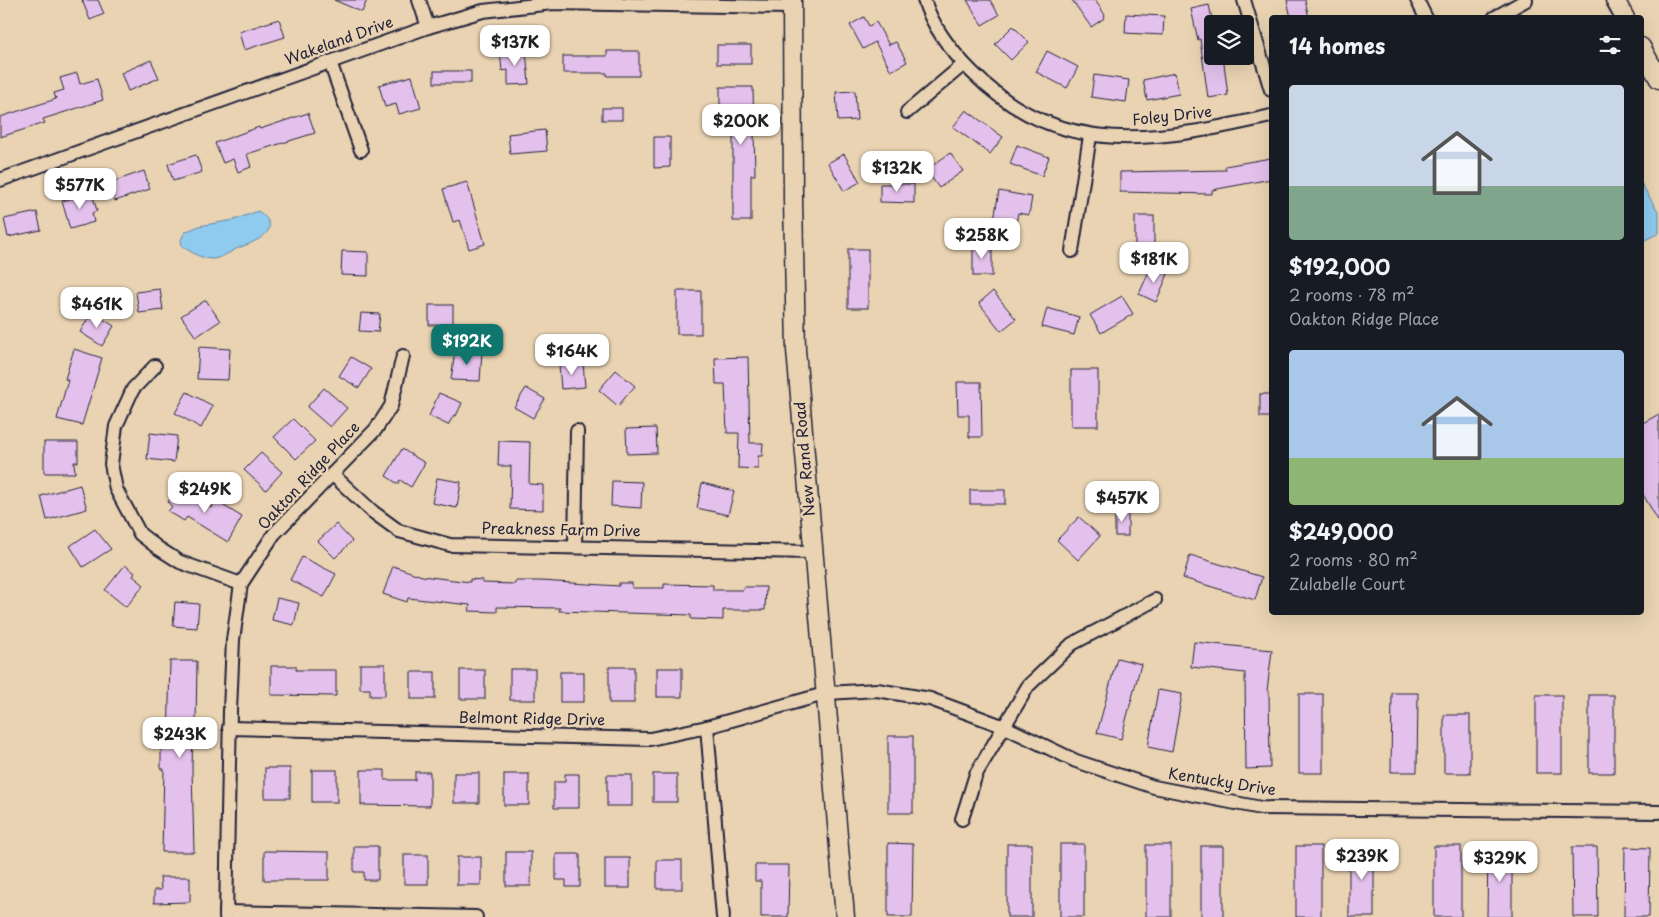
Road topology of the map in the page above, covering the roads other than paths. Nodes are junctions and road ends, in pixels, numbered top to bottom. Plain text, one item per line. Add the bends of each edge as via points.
1 (419, 0) edge
2 (924, 0) edge
3 (1244, 0) edge
4 (1417, 0) edge
5 (1526, 0) edge
6 (1615, 0) edge
7 (792, 4) edge
8 (1424, 15) edge
9 (1499, 15) edge
10 (1623, 15) edge
11 (428, 26) junction
12 (1644, 52) edge
13 (330, 62) junction
14 (964, 64) junction
15 (1659, 79) edge
16 (1269, 83) edge
17 (907, 112) dead end
18 (1269, 116) edge
19 (1090, 136) junction
20 (361, 150) dead end
21 (0, 180) edge
22 (1072, 251) dead end
23 (403, 356) dead end
24 (155, 366) dead end
25 (578, 431) dead end
26 (332, 474) junction
27 (575, 547) junction
28 (813, 552) junction
29 (242, 584) junction
30 (1155, 600) dead end
31 (828, 693) junction
32 (706, 727) junction
33 (1005, 727) junction
34 (229, 728) junction
35 (1659, 812) edge
36 (962, 819) dead end
37 (226, 915) edge
38 (476, 917) edge
39 (723, 917) edge
40 (845, 917) edge

1 - 11 street
2 - 14 street, Foley Drive via 946,44
3 - 16 street
4 - 8 street
5 - 9 street
6 - 10 street
7 - 11 street, Wakeland Drive via 553,4 483,11
7 - 28 street, New Rand Road via 796,350
11 - 13 street, Wakeland Drive
12 - 15 street
13 - 20 street
13 - 21 street, Wakeland Drive
14 - 17 street
14 - 19 street, Foley Drive via 992,93 1028,116
18 - 19 street, Foley Drive via 1210,130 1143,138
19 - 22 street
23 - 26 street, Oakton Ridge Place via 391,406 376,430
24 - 29 street via 133,389 116,426 111,464 116,489 140,534 158,548 180,562
25 - 27 street
26 - 27 street, Preakness Farm Drive via 399,531 422,539 450,544
26 - 29 street, Oakton Ridge Place via 274,534
27 - 28 street, Preakness Farm Drive
28 - 31 street, New Rand Road
29 - 34 street, Oakton Ridge Place via 233,640
30 - 33 street via 1072,644 1028,686
31 - 32 street, Belmont Ridge Drive
31 - 33 street, Kentucky Drive via 877,690 930,699
31 - 40 street, New Rand Road
32 - 34 street, Belmont Ridge Drive via 650,739
32 - 39 street
33 - 35 street, Kentucky Drive via 1076,761 1154,787 1261,808
33 - 36 street via 976,774
34 - 37 street, Oakton Ridge Place
37 - 38 street

